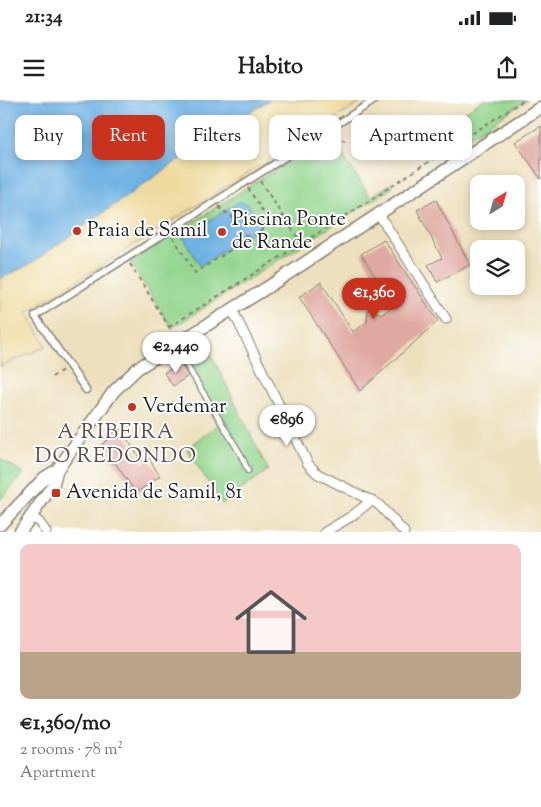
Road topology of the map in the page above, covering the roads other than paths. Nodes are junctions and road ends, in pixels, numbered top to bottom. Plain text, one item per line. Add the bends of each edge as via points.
1 (375, 100) edge
2 (541, 107) edge
3 (378, 213) junction
4 (232, 309) junction
5 (446, 319) dead end
6 (175, 345) junction
7 (86, 390) dead end
8 (57, 470) junction
9 (248, 471) dead end
10 (372, 500) junction
11 (31, 516) junction
12 (0, 525) edge
13 (20, 532) edge
14 (46, 532) edge
15 (325, 532) edge
16 (404, 532) edge

1 - 7 street via 35,316
2 - 3 main road
3 - 4 main road
3 - 5 street
4 - 6 main road
4 - 10 street via 308,464 318,474
6 - 8 main road via 121,383
6 - 9 lane
8 - 11 main road via 53,485
8 - 12 main road via 44,478
10 - 15 street
10 - 16 street
11 - 13 main road
11 - 14 street

